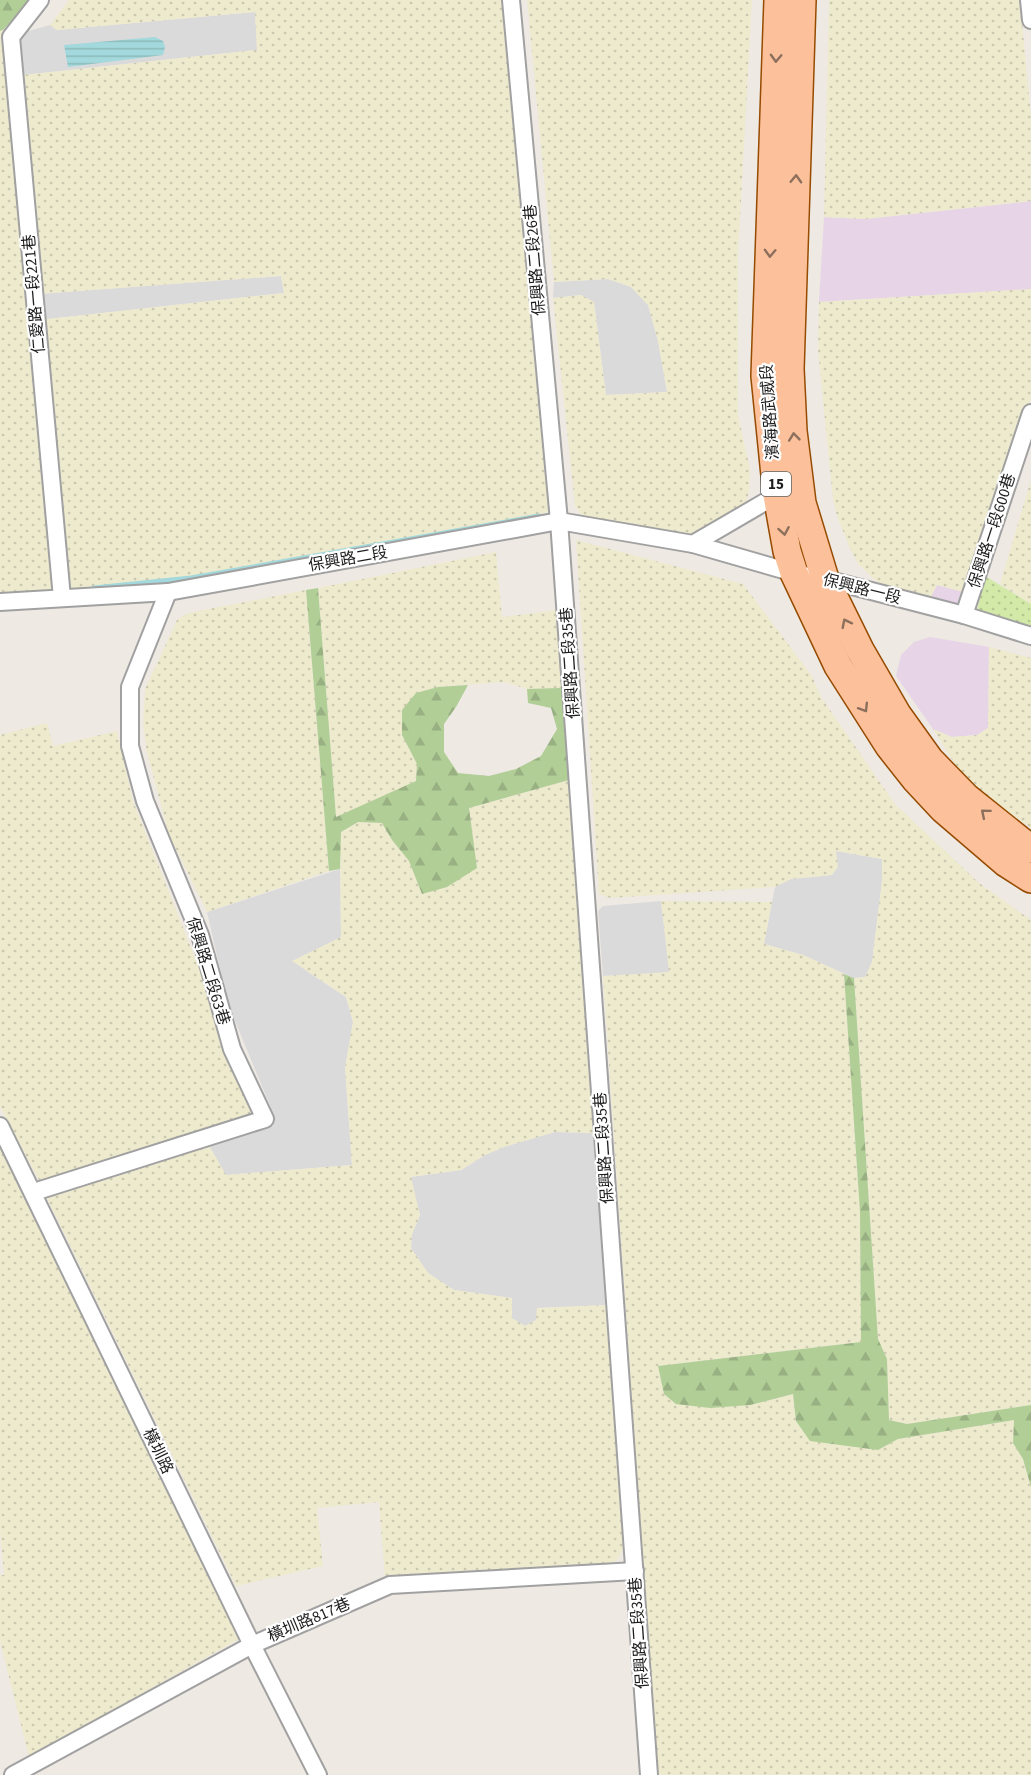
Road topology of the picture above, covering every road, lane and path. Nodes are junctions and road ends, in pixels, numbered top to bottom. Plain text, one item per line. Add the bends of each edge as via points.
1 (40, 0) edge
2 (511, 0) edge
3 (778, 0) edge
4 (802, 0) edge
5 (1029, 0) edge
6 (1031, 20) edge
7 (1031, 413) edge
8 (777, 495) junction
9 (559, 520) junction
10 (693, 544) junction
11 (794, 573) junction
12 (825, 579) junction
13 (168, 592) junction
14 (62, 598) junction
15 (0, 602) edge
16 (964, 615) junction
17 (1031, 636) edge
18 (1031, 849) edge
19 (1031, 879) edge
20 (0, 1126) edge
21 (34, 1192) junction
22 (635, 1571) junction
23 (252, 1645) junction
24 (13, 1775) edge
25 (318, 1775) edge
26 (649, 1775) edge

1 - 14 street, 仁愛路一段221巷 via 11,37
2 - 9 street, 保興路二段26巷
3 -> 8 main road, 濱海路武威段 / 15 via 765,376
12 -> 4 main road, 濱海路武威段 / 15 via 802,503 790,369
5 - 6 street
7 - 16 street, 保興路一段600巷
8 - 10 street
8 -> 11 main road, 濱海路武威段 / 15
9 - 10 street, 保興路二段
9 - 13 street, 保興路二段
9 - 22 street, 保興路二段35巷
10 - 11 street, 保興路一段
11 - 12 street, 保興路一段
11 -> 19 main road, 濱海路武威段 / 15 via 838,666 889,746 943,809
12 - 16 street, 保興路一段
18 -> 12 main road, 濱海路武威段 / 15 via 966,797 930,760 860,650
13 - 14 street, 保興路二段
13 - 21 street, 保興路二段63巷 via 130,687 130,746 145,801 200,935 232,1048 265,1119
14 - 15 street, 保興路二段
16 - 17 street, 保興路一段
20 - 21 street, 橫圳路
21 - 23 street, 橫圳路
22 - 23 street, 橫圳路817巷 via 390,1585
22 - 26 street, 保興路二段35巷
23 - 24 street, 橫圳路817巷
23 - 25 street, 橫圳路

